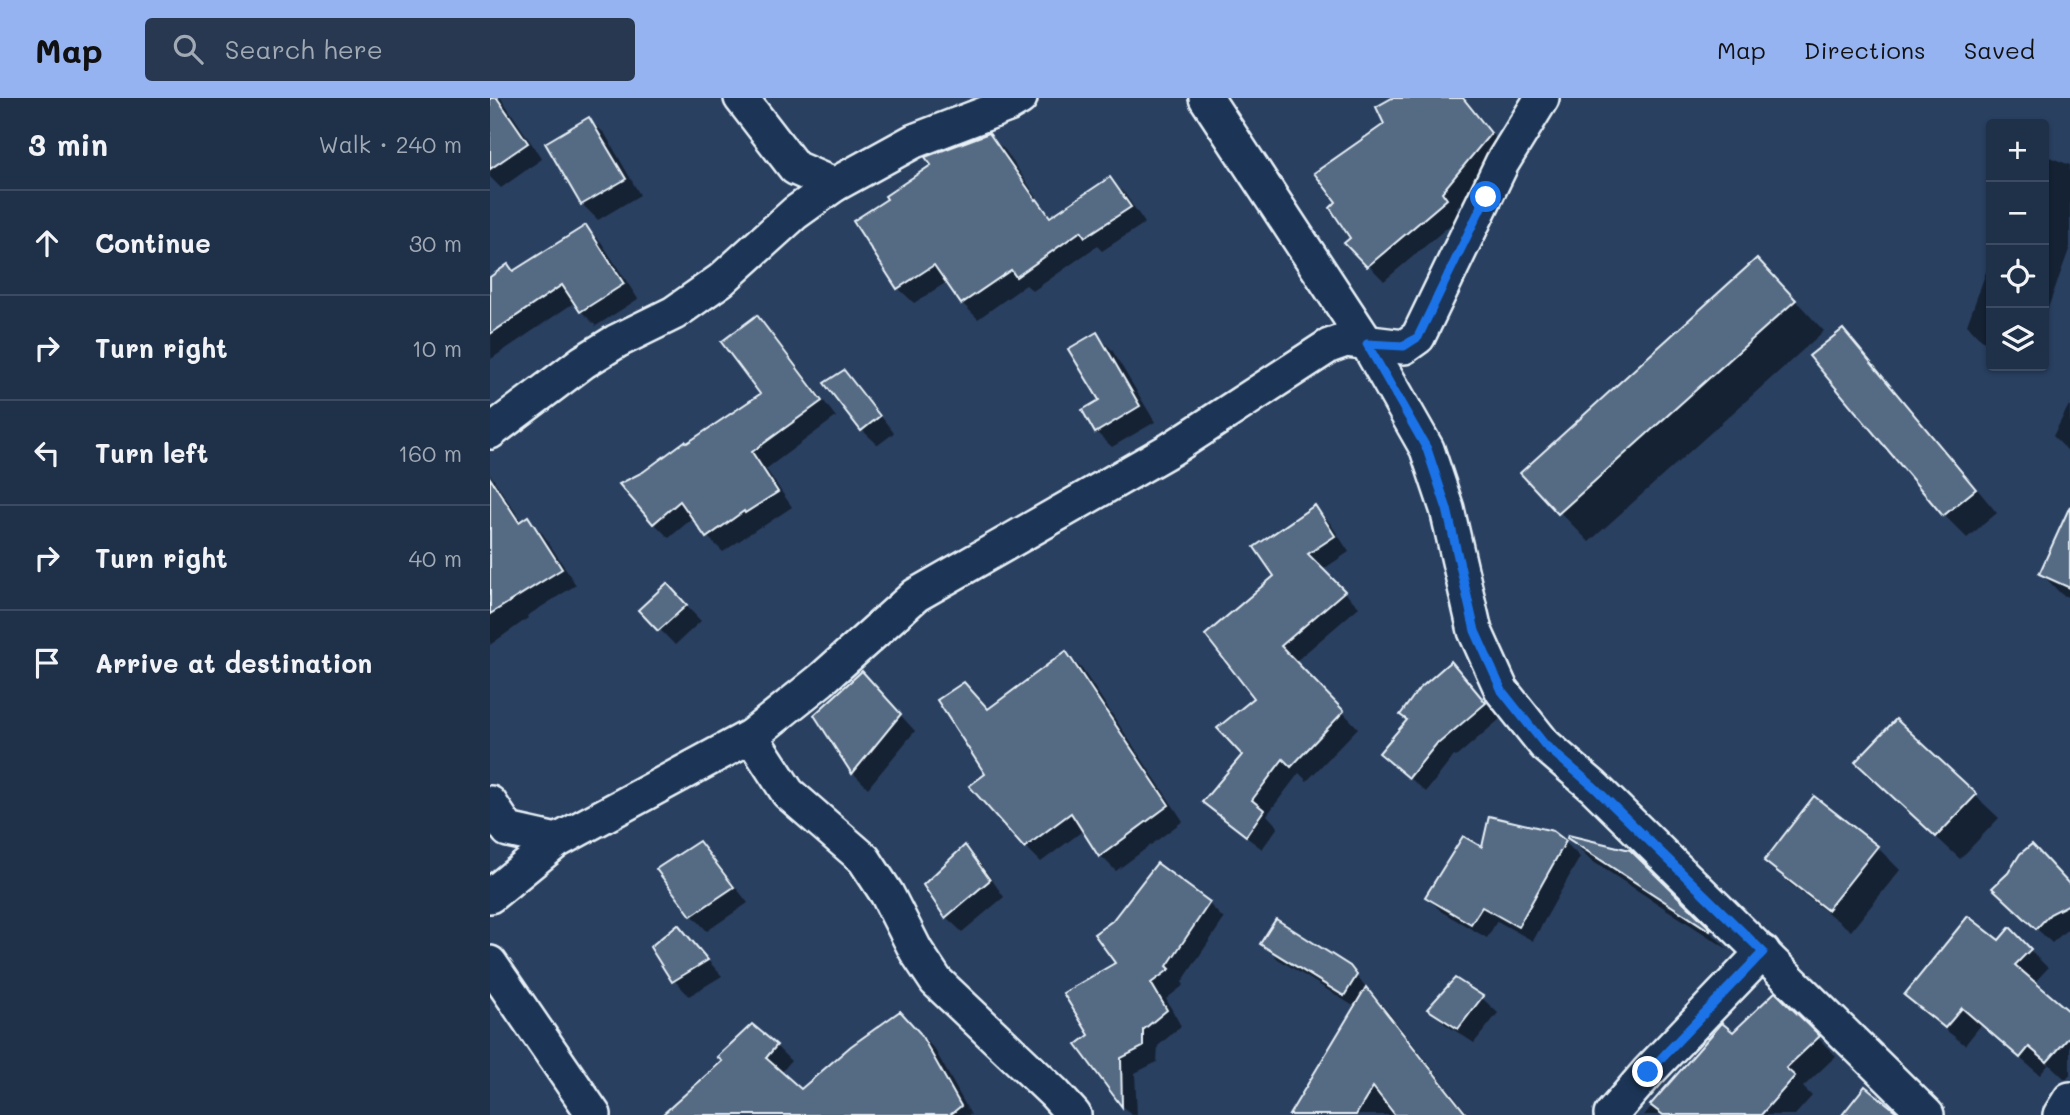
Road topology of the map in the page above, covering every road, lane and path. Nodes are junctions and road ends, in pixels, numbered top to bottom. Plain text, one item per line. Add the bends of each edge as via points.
1 (741, 98) edge
2 (1020, 98) edge
3 (1206, 98) edge
4 (1542, 98) edge
5 (795, 168) junction
6 (834, 185) junction
7 (795, 213) junction
8 (1367, 344) junction
9 (493, 424) edge
10 (751, 736) junction
11 (490, 803) edge
12 (508, 830) junction
13 (556, 841) junction
14 (493, 894) edge
15 (1763, 952) junction
16 (490, 963) edge
17 (2070, 1099) edge
18 (594, 1115) edge
19 (1073, 1115) edge
20 (1611, 1115) edge
21 (1927, 1115) edge
22 (2060, 1115) edge

1 - 5 street
2 - 6 street via 914,141
3 - 8 street
4 - 8 street via 1502,163 1418,337 1404,346
5 - 6 street
5 - 7 street
6 - 7 street
7 - 9 street via 721,280 674,313 617,341
8 - 10 street via 1346,340 1329,345 1171,449 916,595
8 - 15 street via 1427,449 1447,509 1475,631 1502,691 1545,745
10 - 13 street
10 - 19 street via 788,793 864,859 936,981
11 - 12 street
12 - 13 street
12 - 14 street
13 - 14 street
15 - 20 street
15 - 21 street
16 - 18 street
17 - 22 street

